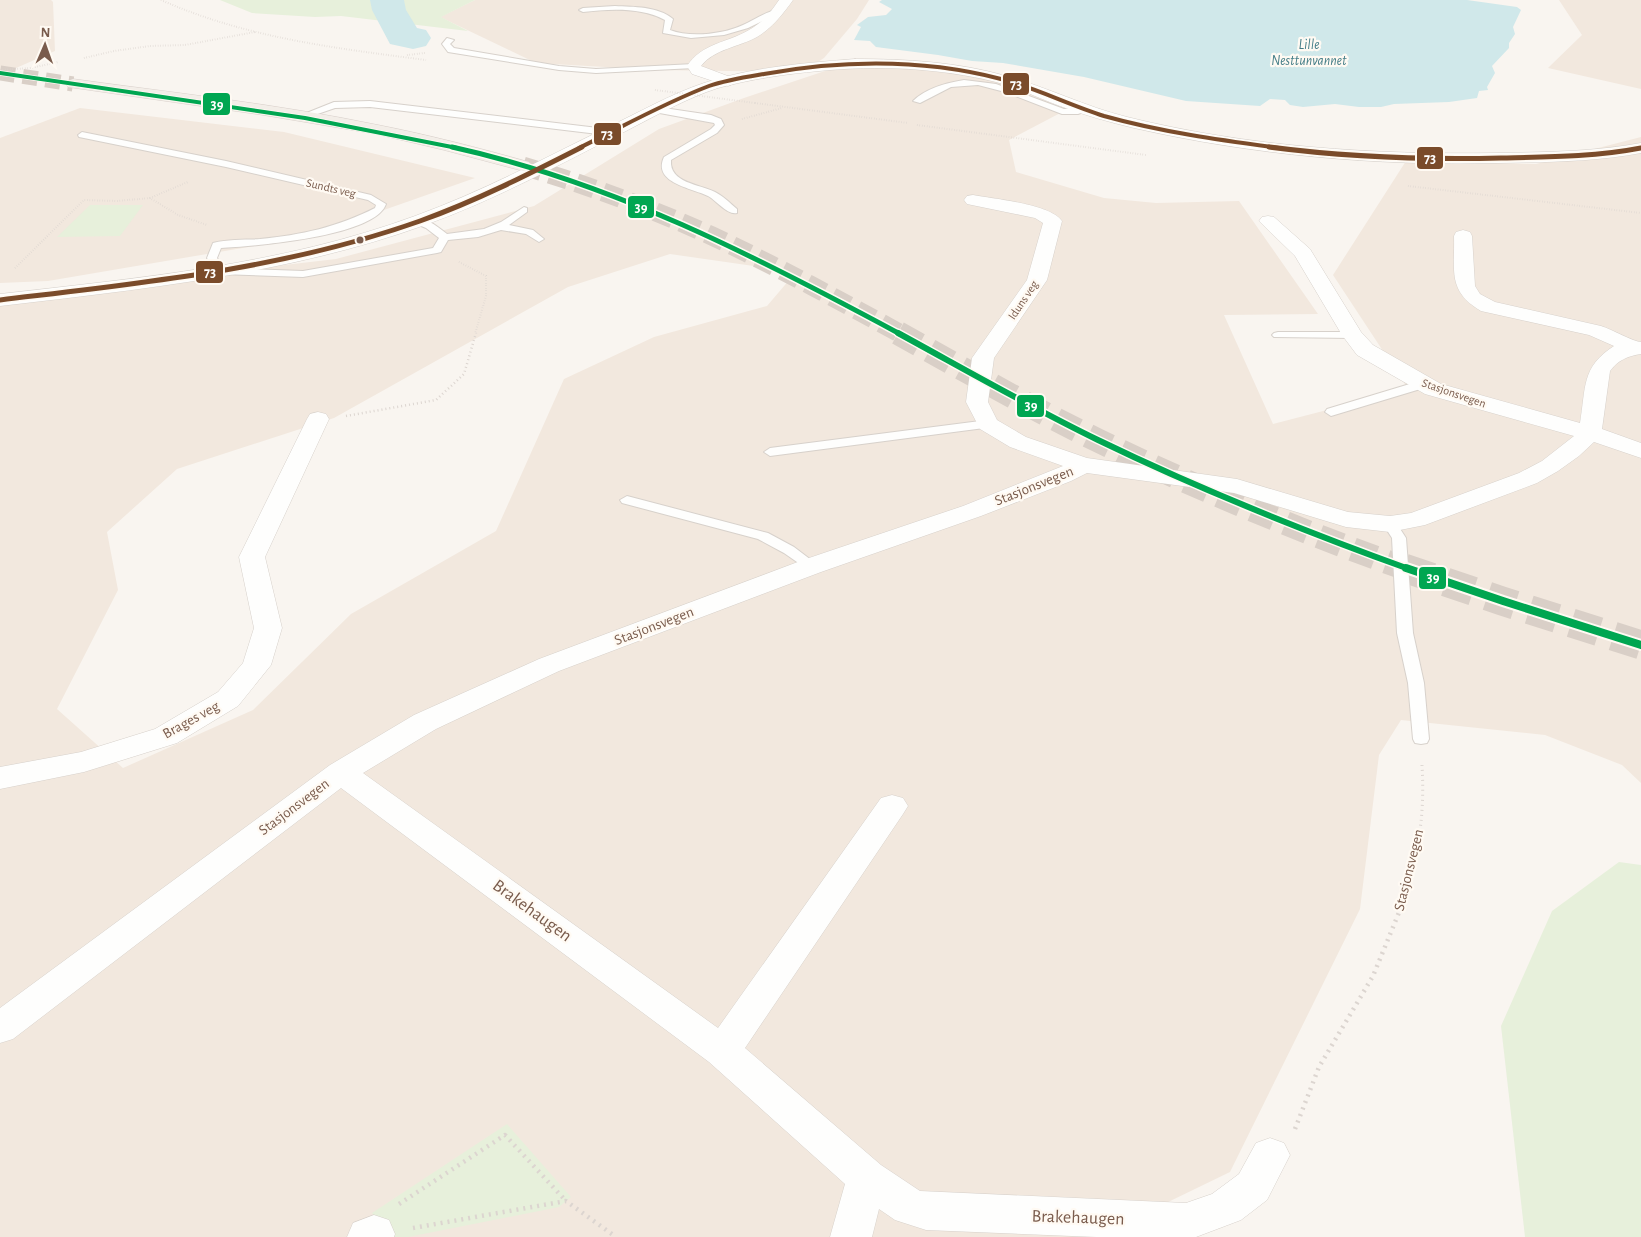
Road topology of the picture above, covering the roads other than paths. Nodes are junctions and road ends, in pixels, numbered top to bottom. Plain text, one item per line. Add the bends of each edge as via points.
1 (783, 5) edge
2 (583, 10) dead end
3 (450, 40) dead end
4 (694, 66) junction
5 (728, 82) junction
6 (73, 84) tunnel mouth
7 (917, 102) dead end
8 (657, 110) junction
9 (1085, 110) junction
10 (303, 116) junction
11 (598, 131) dead end
12 (82, 135) dead end
13 (1641, 148) edge
14 (523, 166) tunnel mouth
15 (973, 200) dead end
16 (524, 210) dead end
17 (734, 211) dead end
18 (418, 221) junction
19 (1268, 221) dead end
20 (502, 227) junction
21 (1463, 236) dead end
22 (445, 237) junction
23 (539, 239) dead end
24 (220, 271) junction
25 (0, 300) edge
26 (1278, 335) dead end
27 (1352, 335) junction
28 (1636, 348) edge
29 (1423, 384) junction
30 (1332, 412) dead end
31 (318, 419) road end
32 (988, 424) junction
33 (1590, 433) junction
34 (1641, 451) edge
35 (770, 452) dead end
36 (1083, 466) junction
37 (627, 500) dead end
38 (1390, 524) junction
39 (812, 566) junction
40 (1421, 739) road end
41 (341, 772) junction
42 (0, 778) edge
43 (892, 806) dead end
44 (0, 1028) edge
45 (722, 1051) junction
46 (1270, 1155) road end
47 (867, 1178) junction
48 (851, 1237) edge

1 - 2 lane via 741,29 686,35 666,31 669,19 654,13 609,7
1 - 4 street via 753,34 704,55
3 - 4 lane via 446,44 451,50 559,68 622,71
4 - 5 street via 697,71
5 - 8 street via 710,86
5 - 9 street via 746,76 799,69 858,65 922,66 978,73 1004,80
6 - 10 main road
7 - 9 lane via 946,84 974,82 1020,94 1058,111 1074,113
8 - 17 lane via 718,121 720,125 714,131 667,160 664,167 668,175 711,195
8 - 18 street via 490,192
9 - 13 street via 1201,137 1348,154 1468,160 1588,156
10 - 11 lane via 334,104 370,104
10 - 14 main road via 448,145
12 - 24 lane, Sundts veg via 226,164 371,198 381,204 379,210 360,222 325,233 217,245 212,258
15 - 32 street, Iduns veg via 1041,214 1053,221 1037,280 983,358 977,402
16 - 20 lane
18 - 22 lane
18 - 24 street via 334,247
19 - 27 street, Stasjonsvegen via 1302,253
20 - 22 lane via 482,234
20 - 23 lane via 529,232
21 - 28 street via 1466,286 1473,298 1488,307 1594,330
22 - 24 lane via 437,250 303,274
24 - 25 street
26 - 27 lane
27 - 29 street, Stasjonsvegen via 1365,350
28 - 33 street via 1623,350 1606,360 1599,372
29 - 30 lane
29 - 33 street, Stasjonsvegen
31 - 42 street, Brages veg via 252,557 268,628 257,665 228,700 166,736 84,762
32 - 35 lane
32 - 36 street via 1018,442
33 - 34 street
33 - 38 street, Stasjonsvegen via 1571,451 1528,478 1416,520
36 - 38 street, Stasjonsvegen via 1237,486 1346,519
36 - 39 street, Stasjonsvegen via 981,507
37 - 39 lane via 763,536
38 - 40 lane via 1399,538 1405,633 1416,683
39 - 41 street, Stasjonsvegen via 550,665 425,722
41 - 44 street, Stasjonsvegen
41 - 45 street, Brakehaugen
43 - 45 street
45 - 47 street, Brakehaugen
46 - 47 street, Brakehaugen via 1253,1187 1226,1207 1186,1222 926,1212 910,1207
47 - 48 street

